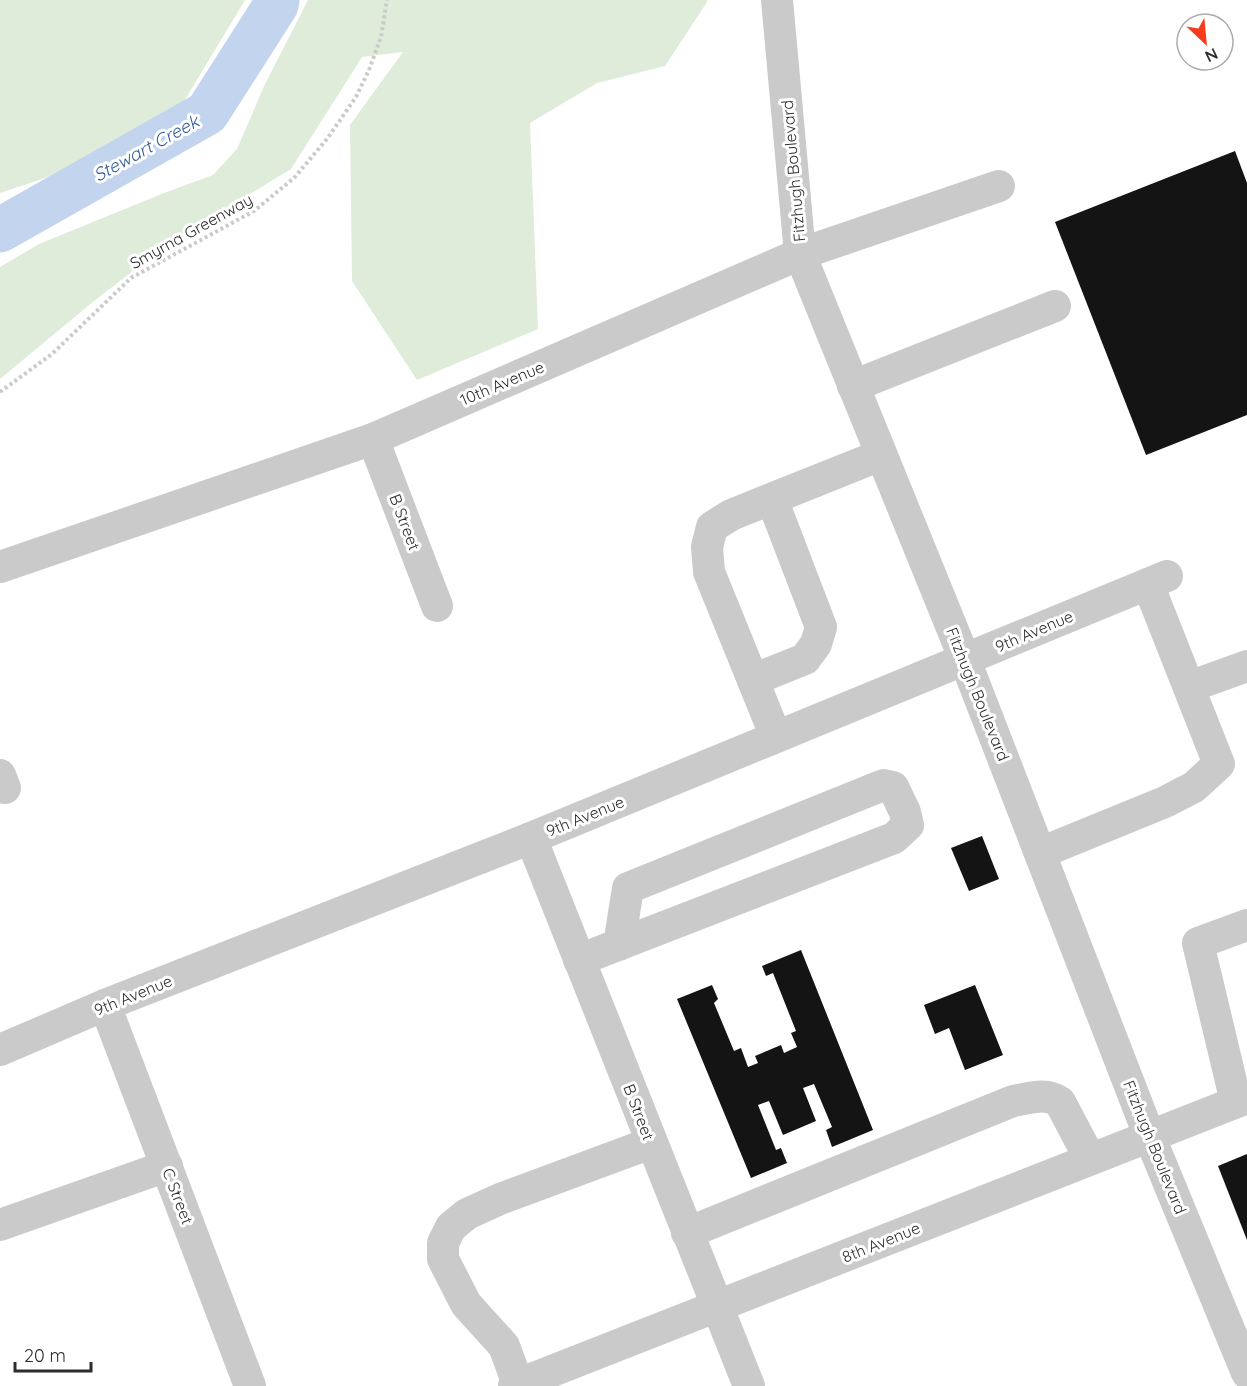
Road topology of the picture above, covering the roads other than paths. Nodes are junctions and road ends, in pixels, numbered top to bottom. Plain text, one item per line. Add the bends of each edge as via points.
1 (777, 0) edge
2 (999, 186) dead end
3 (800, 254) junction
4 (1055, 306) dead end
5 (853, 386) junction
6 (373, 439) junction
7 (881, 455) junction
8 (772, 499) junction
9 (0, 567) edge
10 (437, 606) dead end
11 (965, 660) junction
12 (1247, 666) edge
13 (753, 680) junction
14 (1189, 687) junction
15 (776, 738) junction
16 (531, 838) junction
17 (1040, 853) junction
18 (1247, 925) edge
19 (618, 945) junction
20 (579, 960) junction
21 (105, 1005) junction
22 (0, 1050) edge
23 (1241, 1100) edge
24 (1149, 1135) junction
25 (651, 1143) junction
26 (1090, 1159) junction
27 (166, 1166) junction
28 (0, 1225) edge
29 (687, 1233) junction
30 (717, 1308) junction
31 (1247, 1373) edge
32 (516, 1385) edge
33 (250, 1386) edge
34 (749, 1386) edge

1 - 3 street, Fitzhugh Boulevard
2 - 3 street, 10th Avenue
3 - 5 street, Fitzhugh Boulevard
3 - 6 street, 10th Avenue
4 - 5 street
5 - 7 street, Fitzhugh Boulevard
6 - 9 street, 10th Avenue
6 - 10 street, B Street
7 - 8 street
7 - 11 street, Fitzhugh Boulevard
8 - 13 street via 712,527 707,547 709,572
8 - 13 street via 820,627 816,644 805,659
11 - 14 street, 9th Avenue via 1157,580
11 - 15 street, 9th Avenue
11 - 17 street, Fitzhugh Boulevard
12 - 14 street
13 - 15 street
14 - 17 street via 1219,764 1194,787 1165,802
15 - 16 street, 9th Avenue
16 - 20 street, B Street
16 - 21 street, 9th Avenue
17 - 24 street, Fitzhugh Boulevard
18 - 23 street via 1197,943
19 - 19 street via 894,838 908,825 893,787 876,788 628,888
19 - 20 street
20 - 25 street, B Street
21 - 22 street, 9th Avenue
21 - 27 street, C Street
23 - 24 street, 8th Avenue
24 - 26 street, 8th Avenue
24 - 31 street, Fitzhugh Boulevard
25 - 29 street, B Street
25 - 32 street via 467,1214 451,1227 442,1243 443,1259 466,1304 504,1346
26 - 29 street via 1060,1102 1036,1096 1013,1101
26 - 30 street, 8th Avenue
27 - 28 street
27 - 33 street, C Street
29 - 30 street, B Street
30 - 32 street, 8th Avenue
30 - 34 street, B Street

